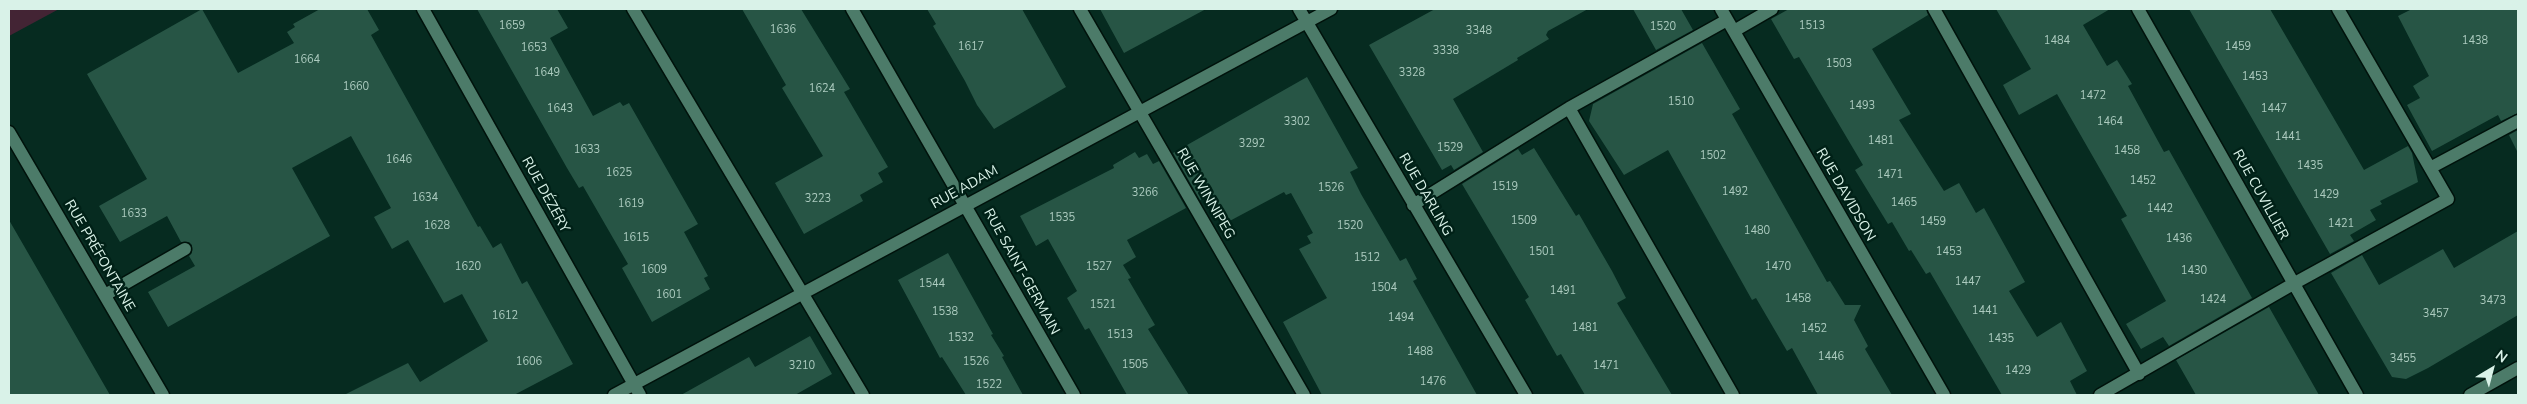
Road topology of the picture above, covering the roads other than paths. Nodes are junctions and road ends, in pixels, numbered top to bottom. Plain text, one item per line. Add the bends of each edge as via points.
1 (423, 9) edge
2 (633, 9) edge
3 (852, 9) edge
4 (1080, 9) edge
5 (1300, 9) edge
6 (1331, 9) edge
7 (1772, 9) edge
8 (1934, 9) edge
9 (2138, 9) edge
10 (2338, 9) edge
11 (1724, 14) edge
12 (1307, 22) junction
13 (1734, 31) junction
14 (1569, 108) junction
15 (1139, 111) junction
16 (2518, 121) edge
17 (9, 132) edge
18 (2430, 168) junction
19 (1412, 204) junction
20 (966, 205) junction
21 (185, 249) dead end
22 (2293, 284) junction
23 (802, 293) junction
24 (105, 295) junction
25 (2518, 368) edge
26 (2139, 374) junction
27 (637, 390) edge
28 (163, 395) edge
29 (614, 395) edge
30 (863, 395) edge
31 (1074, 395) edge
32 (1304, 395) edge
33 (1526, 395) edge
34 (1733, 395) edge
35 (1944, 395) edge
36 (2100, 395) edge
37 (2358, 395) edge
38 (2470, 395) edge

1 - 27 street, RUE DÉZÉRY
2 - 23 street
3 - 20 street, RUE SAINT-GERMAIN
4 - 15 street, RUE WINNIPEG
5 - 12 street, RUE DARLING
6 - 12 street, RUE ADAM
7 - 13 street
8 - 26 street
9 - 22 street, RUE CUVILLIER
10 - 18 street
11 - 13 street, RUE DAVIDSON
11 - 14 street
12 - 15 street, RUE ADAM
12 - 19 street, RUE DARLING
13 - 35 street, RUE DAVIDSON
14 - 19 street
14 - 34 street
15 - 20 street, RUE ADAM
15 - 32 street, RUE WINNIPEG
16 - 18 street
17 - 24 street, RUE PRÉFONTAINE
18 - 22 street via 2448,199
19 - 33 street, RUE DARLING
20 - 23 street, RUE ADAM
20 - 31 street, RUE SAINT-GERMAIN
21 - 24 street
22 - 26 street
22 - 37 street, RUE CUVILLIER
23 - 27 street, RUE ADAM
23 - 30 street
24 - 28 street, RUE PRÉFONTAINE
25 - 38 street
26 - 36 street
27 - 29 street, RUE ADAM

